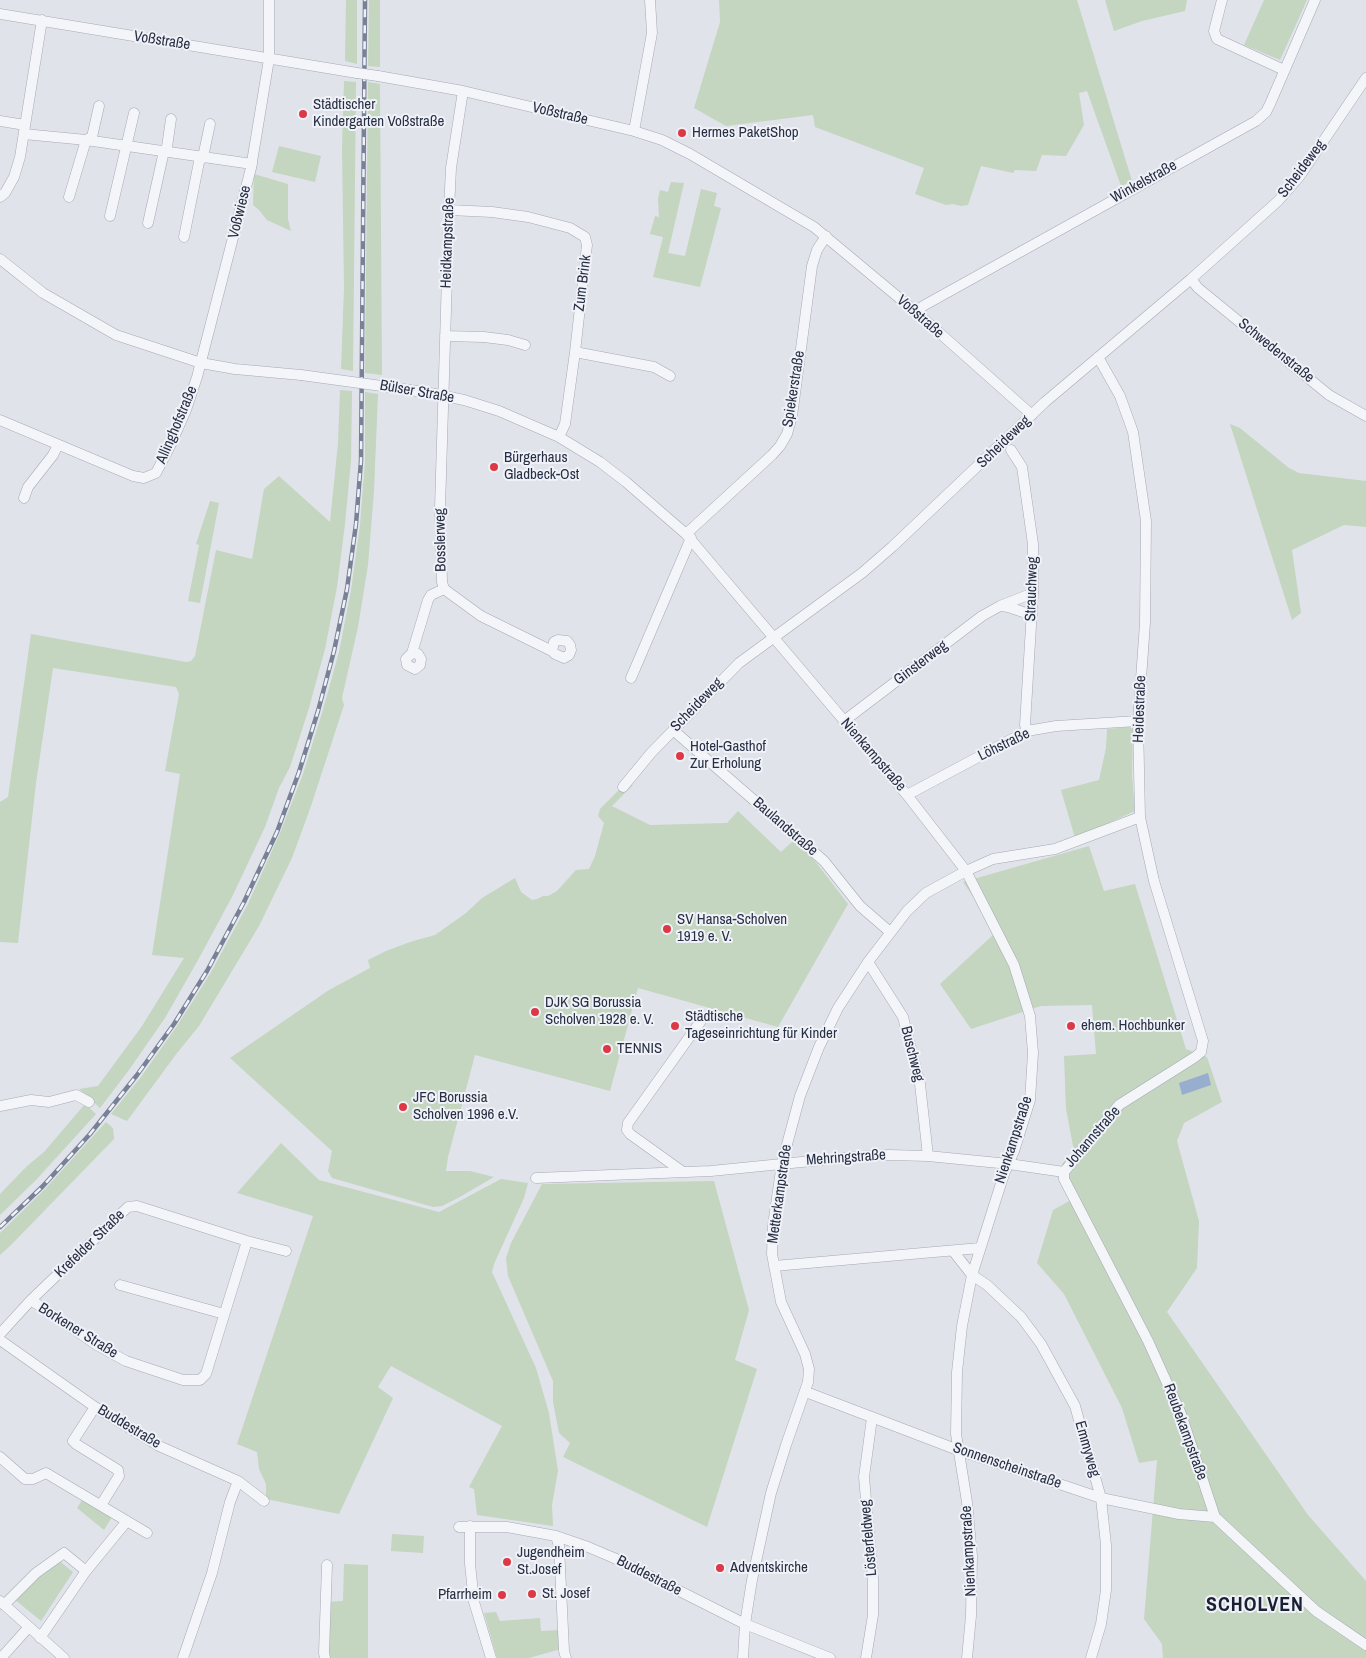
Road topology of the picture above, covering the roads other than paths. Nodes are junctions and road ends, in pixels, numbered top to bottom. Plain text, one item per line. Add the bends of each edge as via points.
1 (268, 0) edge
2 (650, 0) edge
3 (1222, 0) edge
4 (1315, 0) edge
5 (0, 14) edge
6 (42, 20) junction
7 (270, 59) junction
8 (1284, 70) junction
9 (1366, 78) edge
10 (463, 91) junction
11 (99, 106) dead end
12 (134, 113) dead end
13 (171, 119) dead end
14 (0, 121) edge
15 (210, 124) dead end
16 (25, 130) junction
17 (634, 132) junction
18 (86, 140) junction
19 (126, 146) junction
20 (164, 151) junction
21 (203, 157) junction
22 (252, 164) junction
23 (69, 197) dead end
24 (0, 198) edge
25 (449, 210) junction
26 (110, 216) dead end
27 (148, 223) dead end
28 (826, 236) junction
29 (184, 237) dead end
30 (0, 259) edge
31 (1187, 282) junction
32 (916, 312) junction
33 (445, 336) junction
34 (525, 345) dead end
35 (575, 352) junction
36 (1098, 357) junction
37 (201, 363) junction
38 (670, 376) dead end
39 (444, 396) junction
40 (1032, 415) junction
41 (1366, 416) edge
42 (0, 420) edge
43 (559, 438) junction
44 (58, 445) junction
45 (1011, 450) dead end
46 (24, 498) dead end
47 (688, 536) junction
48 (444, 589) junction
49 (1033, 593) junction
50 (1000, 606) junction
51 (1032, 615) junction
52 (774, 638) junction
53 (552, 651) dead end
54 (412, 653) dead end
55 (631, 678) dead end
56 (844, 721) junction
57 (1138, 721) junction
58 (673, 730) junction
59 (1027, 731) junction
60 (623, 787) dead end
61 (907, 795) junction
62 (1140, 817) junction
63 (966, 871) junction
64 (890, 932) junction
65 (868, 962) junction
66 (703, 1018) dead end
67 (1195, 1058) joint
68 (89, 1102) dead end
69 (0, 1106) edge
70 (928, 1156) junction
71 (782, 1163) junction
72 (1008, 1164) junction
73 (683, 1172) junction
74 (1064, 1172) junction
75 (536, 1178) dead end
76 (247, 1241) junction
77 (980, 1248) junction
78 (286, 1251) dead end
79 (953, 1251) junction
80 (774, 1266) junction
81 (972, 1275) junction
82 (120, 1285) dead end
83 (31, 1300) junction
84 (224, 1314) junction
85 (0, 1334) edge
86 (0, 1340) edge
87 (806, 1392) junction
88 (94, 1406) junction
89 (872, 1418) junction
90 (958, 1450) junction
91 (0, 1457) edge
92 (238, 1481) junction
93 (1101, 1498) junction
94 (264, 1501) dead end
95 (101, 1505) junction
96 (1215, 1517) junction
97 (126, 1521) junction
98 (470, 1526) junction
99 (459, 1527) dead end
100 (147, 1532) dead end
101 (556, 1536) junction
102 (327, 1564) dead end
103 (86, 1571) junction
104 (2, 1603) edge
105 (746, 1624) junction
106 (28, 1628) junction
107 (40, 1638) junction
108 (1366, 1645) edge
109 (1, 1658) edge
110 (64, 1658) edge
111 (183, 1658) edge
112 (325, 1658) edge
113 (491, 1658) edge
114 (566, 1658) edge
115 (742, 1658) edge
116 (830, 1658) edge
117 (866, 1658) edge
118 (967, 1658) edge
119 (1091, 1658) edge

1 - 7 street, Voßwiese
2 - 17 street via 652,33
3 - 8 street via 1214,31 1216,40
4 - 8 street, Winkelstraße
5 - 6 street, Voßstraße
6 - 7 street, Voßstraße
6 - 16 street
7 - 10 street, Voßstraße, bridge
7 - 22 street, Voßwiese
8 - 32 street, Winkelstraße via 1266,112 1256,121
9 - 31 street, Scheideweg via 1299,177 1275,204
10 - 17 street, Voßstraße
10 - 25 street, Heidkampstraße via 451,168
11 - 18 street via 92,137
12 - 19 street
13 - 20 street
14 - 16 street
15 - 21 street
16 - 18 street
16 - 24 street via 14,176
17 - 28 street, Voßstraße via 662,140 690,154
18 - 19 street
18 - 23 street
19 - 20 street
19 - 26 street
20 - 21 street
20 - 27 street
21 - 22 street
21 - 29 street via 199,162
22 - 37 street, Voßwiese
25 - 33 street, Heidkampstraße
25 - 35 street, Zum Brink via 528,217 582,234 587,245
28 - 32 street, Voßstraße
28 - 47 street, Spiekerstraße via 812,266 787,434 772,455
30 - 37 street, Bülser Straße via 43,293 116,335
31 - 36 street, Scheideweg
31 - 41 street, Schwedenstraße via 1329,395
32 - 40 street, Voßstraße
33 - 34 street via 484,337
33 - 39 street, Heidkampstraße
35 - 38 street via 654,367
35 - 43 street, Zum Brink via 565,424
36 - 40 street, Scheideweg
36 - 57 street, Heidestraße via 1120,396 1133,432 1146,522 1145,623
37 - 39 street, Bülser Straße, bridge
37 - 44 street, Allinghofstraße via 186,410 156,473 144,478 134,476
39 - 43 street, Bülser Straße via 499,412
39 - 48 street, Bosslerweg via 440,508
40 - 52 street, Scheideweg via 862,573
42 - 44 street, Allinghofstraße
43 - 47 street, Bülser Straße via 600,462
44 - 46 street via 28,487
45 - 49 street, Strauchweg via 1022,467 1027,495 1033,544
47 - 52 street, Bülser Straße
47 - 55 street
48 - 53 street, Bosslerweg via 481,616
48 - 54 street via 428,600
49 - 50 street, Ginsterweg
49 - 51 street, Strauchweg
50 - 51 street
50 - 56 street, Ginsterweg via 982,616
51 - 59 street, Strauchweg
52 - 56 street, Nienkampstraße
52 - 58 street, Scheideweg via 739,663
56 - 61 street, Nienkampstraße
57 - 59 street, Löhstraße
57 - 62 street, Heidestraße
58 - 60 street, Scheideweg
58 - 64 street, Baulandstraße via 824,861 860,906
59 - 61 street, Löhstraße
61 - 63 street, Nienkampstraße
62 - 63 street, Metterkampstraße via 1055,849 993,859
62 - 67 street, Heidestraße via 1154,881 1203,1041 1202,1052
63 - 64 street, Metterkampstraße via 926,893
63 - 72 street, Nienkampstraße via 1014,965 1030,1016 1033,1053 1030,1100
64 - 65 street, Metterkampstraße
65 - 70 street, Buschweg via 903,1017 920,1084
65 - 71 street, Metterkampstraße via 838,1008 819,1047 800,1096
66 - 73 street via 626,1130
67 - 74 street, Johannstraße via 1119,1105
68 - 69 street via 76,1095 49,1102 31,1100
70 - 71 street, Mehringstraße via 852,1157
70 - 72 street, Mehringstraße
71 - 73 street, Mehringstraße
71 - 80 street, Metterkampstraße via 774,1225
72 - 74 street, Johannstraße
72 - 77 street, Nienkampstraße
73 - 75 street, Mehringstraße
74 - 96 street, Reubekampstraße via 1064,1179 1148,1341 1181,1414
76 - 78 street, Krefelder Straße
76 - 83 street, Krefelder Straße via 137,1206 128,1207
76 - 84 street, Borkener Straße
77 - 79 street
77 - 81 street, Nienkampstraße
79 - 80 street
79 - 81 street, Emmyweg
80 - 87 street, Metterkampstraße via 780,1302 809,1369
81 - 90 street, Nienkampstraße via 957,1372
81 - 93 street, Emmyweg via 1021,1317 1041,1344 1075,1406
82 - 84 street
83 - 84 street, Borkener Straße via 126,1361 183,1380 196,1381 206,1374
83 - 85 street, Krefelder Straße
86 - 88 street, Buddestraße
87 - 89 street, Sonnenscheinstraße
87 - 105 street, Metterkampstraße via 771,1493
88 - 92 street, Buddestraße via 159,1446
88 - 95 street via 73,1441 118,1470 119,1476
89 - 90 street, Sonnenscheinstraße
89 - 117 street, Lösterfeldweg via 864,1476 874,1606
90 - 93 street, Sonnenscheinstraße
90 - 118 street, Nienkampstraße via 972,1556
91 - 95 street via 25,1479 46,1474
92 - 94 street, Buddestraße
92 - 111 street
93 - 96 street, Sonnenscheinstraße via 1180,1514
93 - 119 street, Emmyweg via 1106,1590 1102,1624
95 - 97 street
96 - 108 street, Reubekampstraße via 1316,1611
97 - 100 street
97 - 103 street
98 - 99 street, Buddestraße
98 - 101 street, Buddestraße
98 - 113 street via 474,1602
101 - 105 street, Buddestraße via 614,1558
101 - 114 street
102 - 112 street
103 - 104 street via 64,1553
103 - 107 street
104 - 106 street
105 - 115 street, Metterkampstraße
105 - 116 street, Buddestraße
106 - 107 street
106 - 109 street
107 - 110 street

